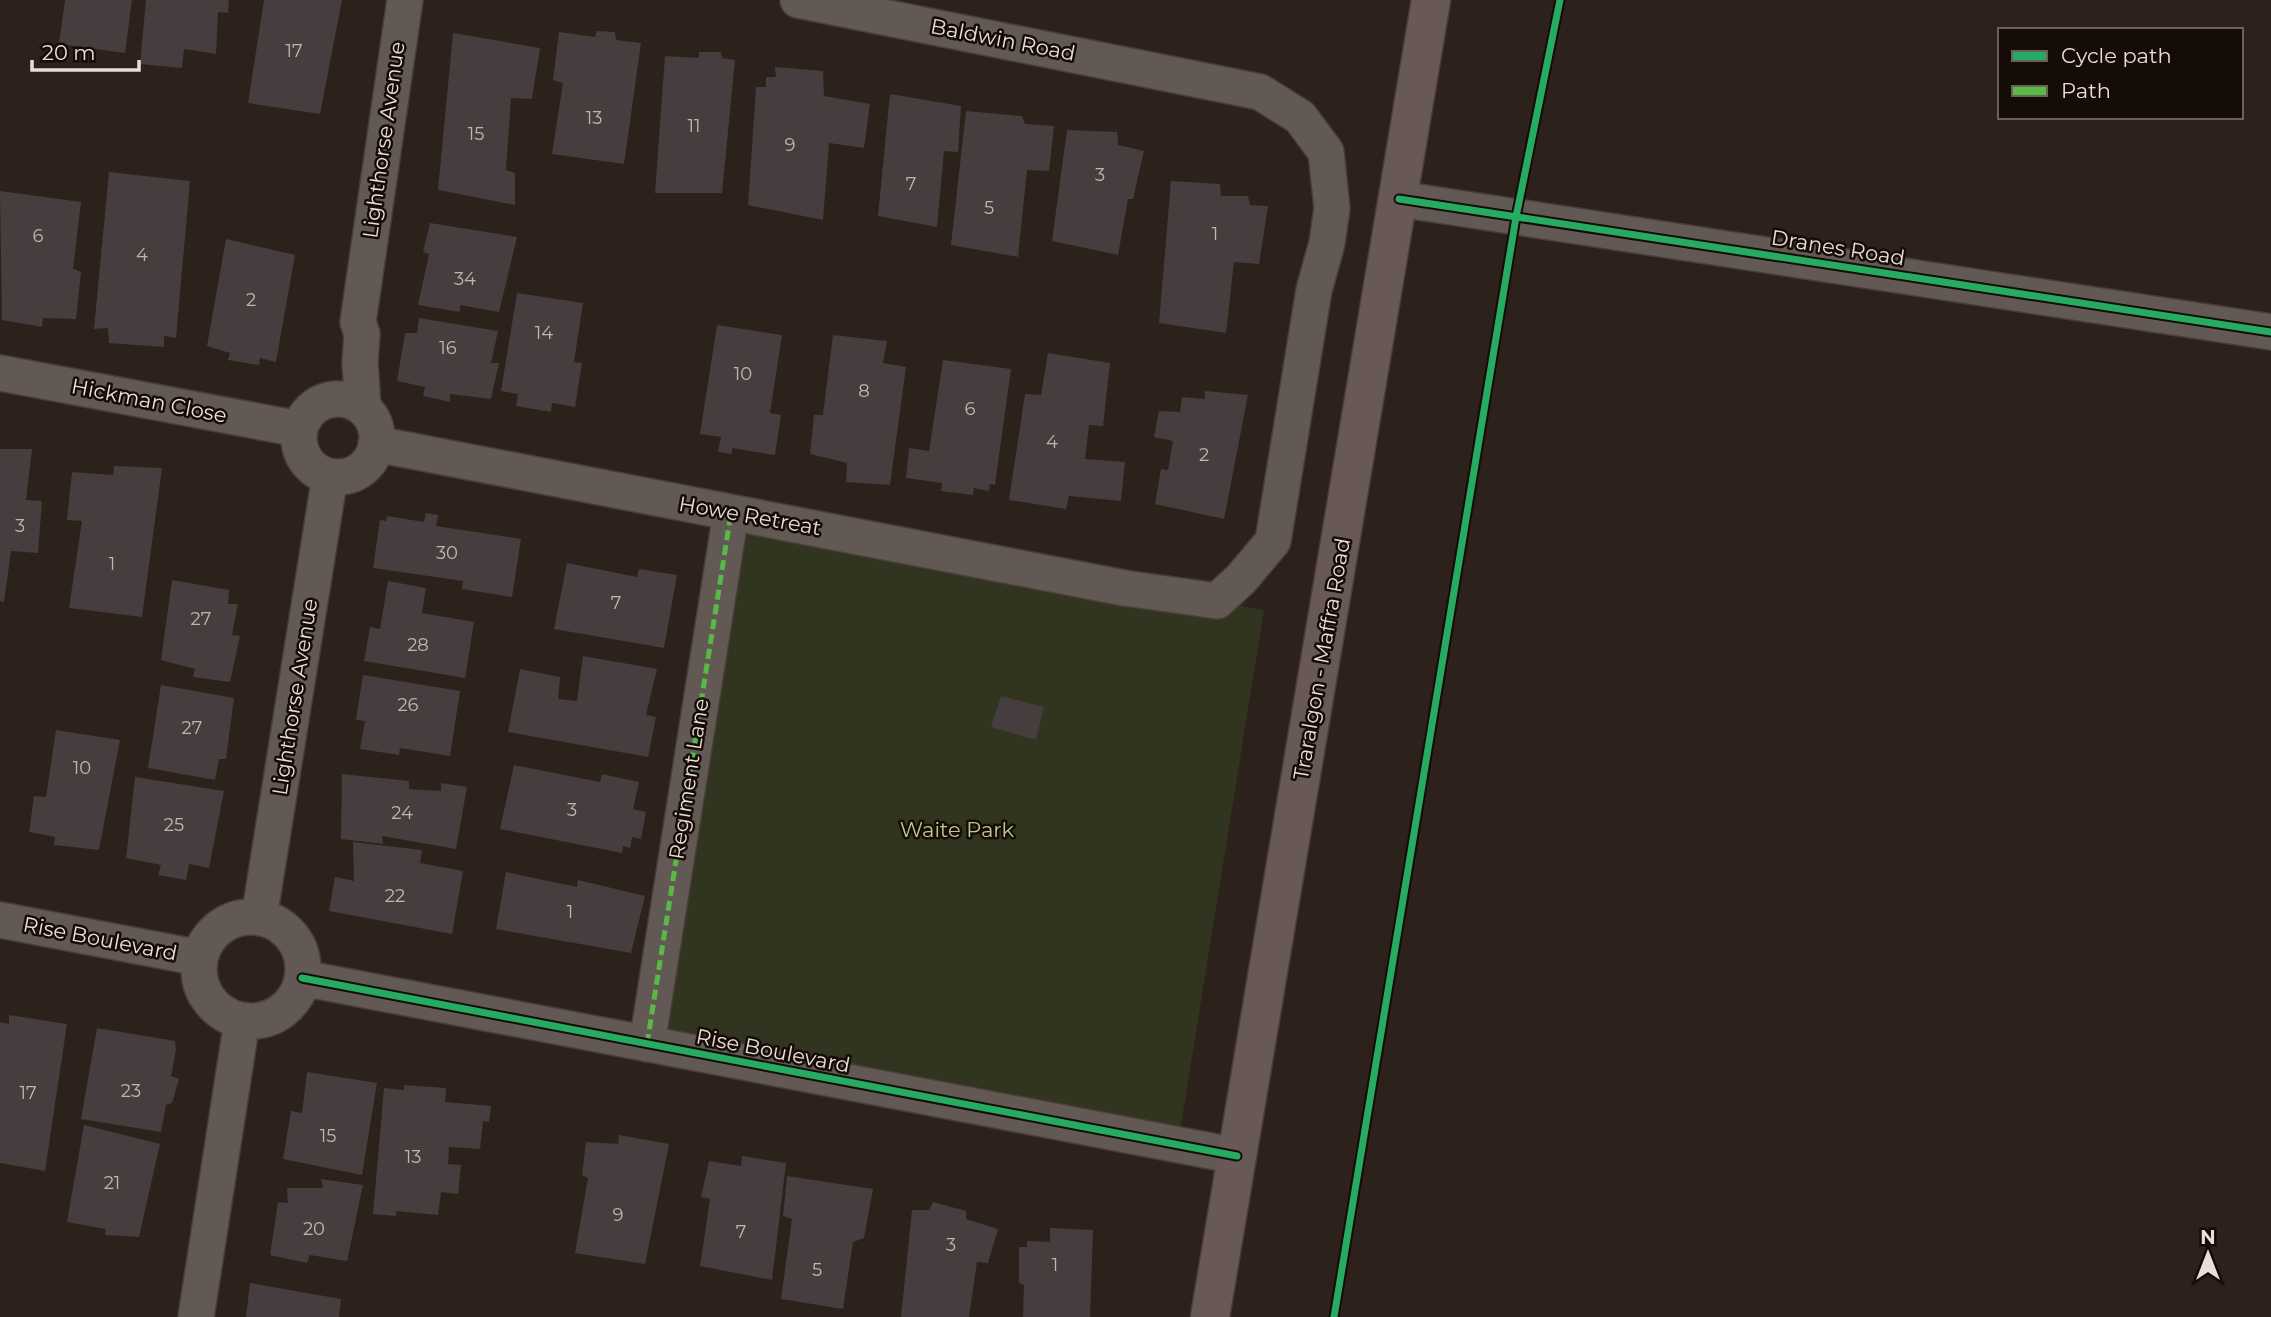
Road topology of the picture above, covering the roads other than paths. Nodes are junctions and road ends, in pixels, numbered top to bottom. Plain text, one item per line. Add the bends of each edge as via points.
1 (405, 0) edge
2 (798, 0) edge
3 (1431, 0) edge
4 (1399, 199) junction
5 (358, 322) junction
6 (2271, 332) edge
7 (0, 373) edge
8 (325, 400) junction
9 (363, 408) junction
10 (299, 429) junction
11 (376, 444) junction
12 (330, 476) junction
13 (731, 513) junction
14 (1124, 588) joint
15 (259, 918) junction
16 (0, 920) edge
17 (200, 958) junction
18 (302, 978) junction
19 (242, 1021) junction
20 (647, 1044) junction
21 (1237, 1156) junction
22 (196, 1317) edge
23 (1210, 1317) edge

1 - 5 street, Lighthorse Avenue
2 - 14 street, Baldwin Road via 1260,92 1300,117 1326,152 1332,208 1273,541 1217,601
3 - 4 main road, Traralgon - Maffra Road
4 - 6 street, Dranes Road
4 - 21 main road, Traralgon - Maffra Road
5 - 8 street, Lighthorse Avenue via 345,331
5 - 9 street, Lighthorse Avenue
7 - 10 street, Hickman Close
8 - 9 street via 338,398
8 - 10 street via 304,417
9 - 11 street via 372,418
10 - 12 street via 301,454 318,472
11 - 12 street via 365,466 354,473
11 - 13 street, Howe Retreat
12 - 15 street, Lighthorse Avenue
13 - 14 street, Howe Retreat
13 - 20 street, Regiment Lane
15 - 17 street via 229,922 215,931
15 - 18 street via 275,923 292,939 302,961
16 - 17 street, Rise Boulevard
17 - 19 street via 199,975 213,1005
18 - 19 street via 297,993 274,1016
18 - 20 street, Rise Boulevard
19 - 22 street
20 - 21 street, Rise Boulevard
21 - 23 main road, Traralgon - Maffra Road

